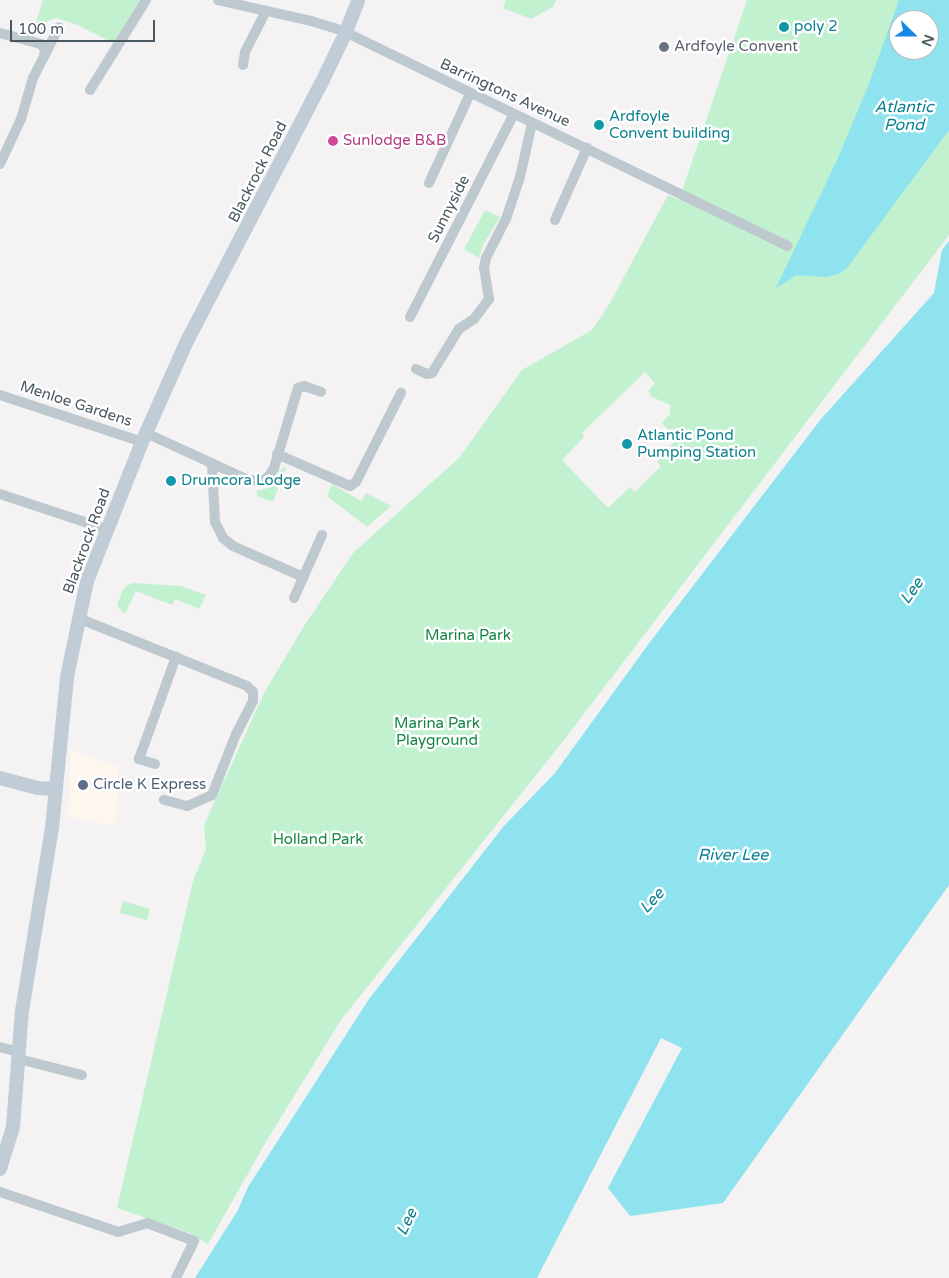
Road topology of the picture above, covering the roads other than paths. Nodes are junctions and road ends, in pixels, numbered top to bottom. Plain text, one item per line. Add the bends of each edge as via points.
1 (146, 0) edge
2 (218, 0) edge
3 (358, 0) edge
4 (266, 10) junction
5 (59, 27) dead end
6 (346, 32) junction
7 (0, 34) edge
8 (44, 56) junction
9 (243, 65) dead end
10 (90, 90) dead end
11 (470, 94) junction
12 (514, 114) junction
13 (532, 123) junction
14 (587, 148) junction
15 (3, 151) edge
16 (0, 164) edge
17 (429, 183) dead end
18 (556, 220) dead end
19 (788, 246) dead end
20 (410, 317) dead end
21 (416, 370) dead end
22 (321, 392) dead end
23 (401, 393) dead end
24 (0, 395) edge
25 (144, 437) junction
26 (278, 454) junction
27 (212, 463) junction
28 (0, 494) edge
29 (106, 529) junction
30 (322, 535) dead end
31 (303, 577) junction
32 (294, 598) dead end
33 (78, 618) junction
34 (176, 657) junction
35 (155, 764) dead end
36 (0, 778) edge
37 (56, 789) junction
38 (164, 800) dead end
39 (0, 1047) edge
40 (19, 1055) junction
41 (82, 1075) dead end
42 (0, 1169) edge
43 (0, 1192) edge
44 (176, 1278) edge

1 - 10 street
2 - 4 street, Barringtons Avenue
3 - 6 street, Blackrock Road
4 - 6 street, Barringtons Avenue
4 - 9 street via 245,52
5 - 8 street
6 - 11 street, Barringtons Avenue
6 - 25 street, Blackrock Road via 202,312
7 - 8 street via 41,44 45,49
8 - 15 street via 31,84 27,103
11 - 12 street, Barringtons Avenue
11 - 17 street, Sunnyside
12 - 13 street, Barringtons Avenue
12 - 20 street, Sunnyside
13 - 14 street, Barringtons Avenue
13 - 21 street via 520,177 506,219 486,258 484,268 489,299 474,319 459,329 432,373
14 - 18 street
14 - 19 street, Barringtons Avenue
15 - 16 street
22 - 26 street, Menloe Gardens via 304,386 298,388
23 - 26 street via 356,482 350,486
24 - 25 street, Menloe Gardens
25 - 27 street, Menloe Gardens
25 - 29 street, Blackrock Road
26 - 27 street, Menloe Gardens via 271,474 262,481 248,480
27 - 31 street via 215,522 223,538 233,546
28 - 29 street
29 - 33 street, Blackrock Road via 87,581
30 - 31 street
31 - 32 street
33 - 34 street
33 - 37 street, Blackrock Road via 66,677
34 - 35 street via 139,759
34 - 38 street via 247,686 254,696 212,795 187,806
36 - 37 street
37 - 40 street, Blackrock Road via 22,1011
39 - 40 street
40 - 41 street
40 - 42 street, Blackrock Road via 13,1127
43 - 44 street via 118,1232 147,1224 194,1241

